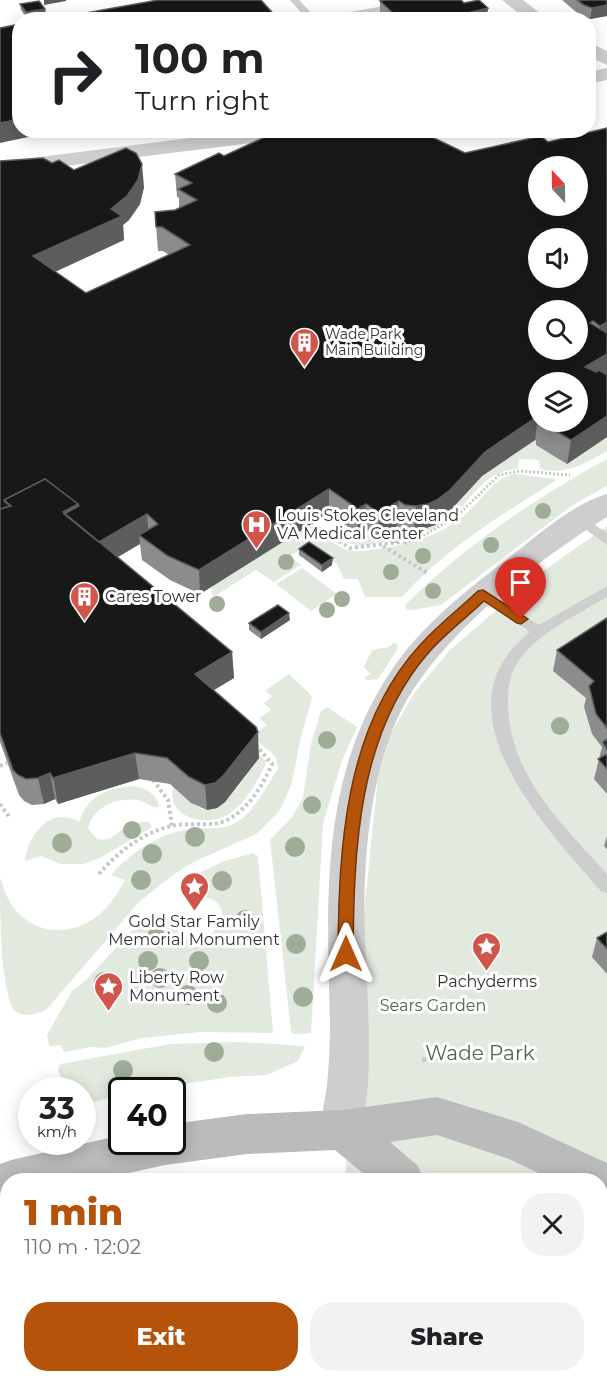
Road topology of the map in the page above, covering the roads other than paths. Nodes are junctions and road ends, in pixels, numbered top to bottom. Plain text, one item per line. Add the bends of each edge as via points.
1 (294, 0) edge
2 (433, 0) edge
3 (511, 0) edge
4 (305, 12) edge
5 (364, 12) edge
6 (528, 12) edge
7 (244, 138) edge
8 (0, 168) edge
9 (599, 522) edge
10 (607, 591) edge
11 (483, 595) junction
12 (540, 632) junction
13 (607, 886) edge
14 (343, 1130) junction
15 (44, 1173) edge
16 (395, 1173) edge
17 (582, 1173) edge

1 - 4 lane
2 - 5 lane
3 - 6 street
7 - 8 street
9 - 11 street
10 - 12 lane
11 - 12 lane
11 - 14 street via 439,633 405,673 386,705 364,764 346,873 350,1045
12 - 13 lane via 511,661 502,681 501,728 507,753 544,813
14 - 15 main road via 257,1133 165,1145
14 - 16 main road
14 - 17 main road via 437,1116 518,1142

